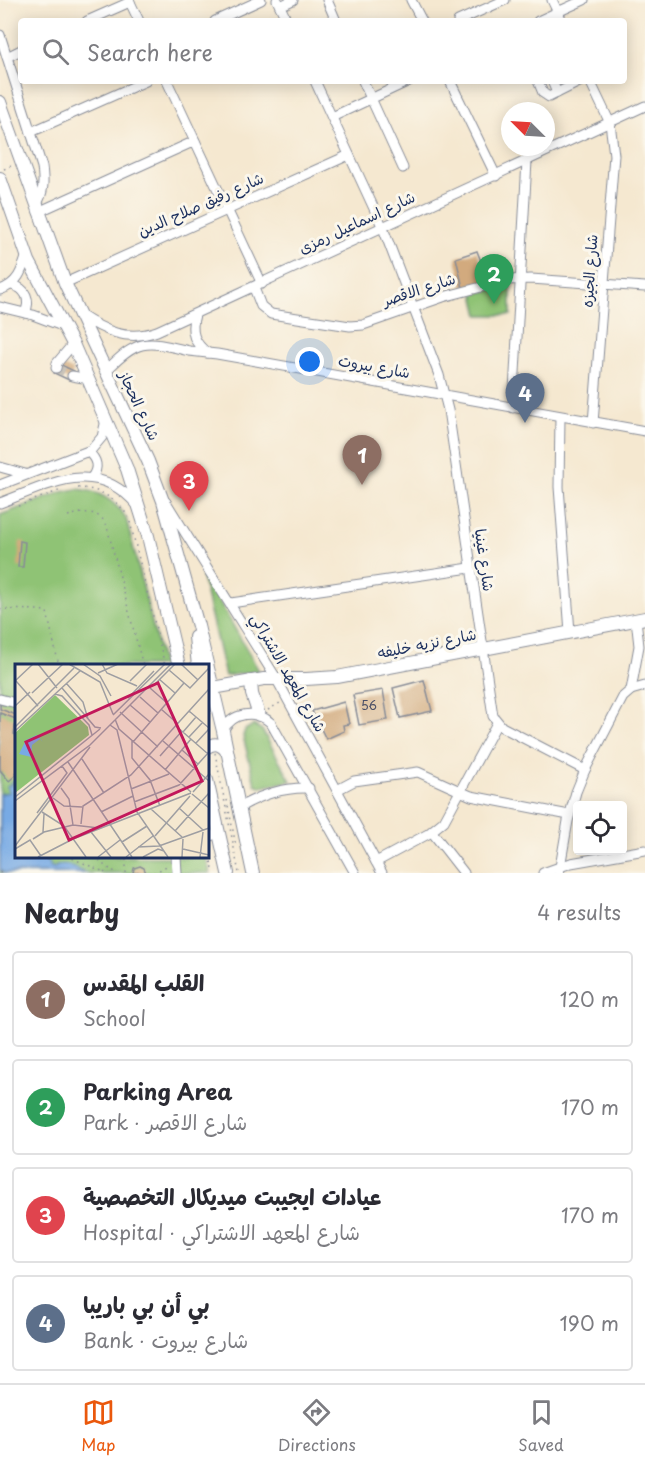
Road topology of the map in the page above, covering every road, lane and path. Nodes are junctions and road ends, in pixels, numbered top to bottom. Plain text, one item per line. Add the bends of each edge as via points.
1 (261, 0) edge
2 (293, 0) edge
3 (327, 0) edge
4 (411, 0) edge
5 (505, 0) edge
6 (552, 0) edge
7 (584, 0) edge
8 (129, 1) edge
9 (278, 3) edge
10 (491, 3) edge
11 (560, 16) edge
12 (93, 18) edge
13 (138, 18) edge
14 (222, 18) edge
15 (286, 18) edge
16 (335, 18) edge
17 (420, 18) edge
18 (464, 18) edge
19 (0, 35) edge
20 (18, 52) edge
21 (7, 57) junction
22 (139, 84) edge
23 (168, 84) edge
24 (316, 84) edge
25 (364, 84) edge
26 (403, 84) edge
27 (451, 84) edge
28 (540, 84) edge
29 (553, 84) edge
30 (575, 84) edge
31 (591, 84) edge
32 (557, 93) junction
33 (371, 99) junction
34 (0, 102) edge
35 (645, 106) edge
36 (332, 117) junction
37 (610, 123) junction
38 (31, 132) junction
39 (195, 141) junction
40 (349, 155) junction
41 (527, 161) junction
42 (20, 162) junction
43 (403, 168) dead end
44 (0, 170) edge
45 (495, 176) junction
46 (0, 178) edge
47 (4, 200) edge
48 (37, 209) junction
49 (227, 210) junction
50 (383, 228) junction
51 (27, 254) junction
52 (521, 279) junction
53 (65, 283) junction
54 (604, 284) junction
55 (12, 285) junction
56 (258, 286) junction
57 (645, 286) edge
58 (0, 290) edge
59 (0, 307) edge
60 (412, 307) junction
61 (25, 313) junction
62 (79, 314) junction
63 (195, 315) junction
64 (65, 327) junction
65 (73, 344) junction
66 (208, 353) junction
67 (57, 368) dead end
68 (106, 371) junction
69 (72, 376) tunnel mouth
70 (89, 379) junction
71 (445, 396) junction
72 (513, 408) junction
73 (560, 417) junction
74 (106, 418) junction
75 (593, 423) junction
76 (645, 431) edge
77 (88, 452) junction
78 (0, 467) edge
79 (28, 474) junction
80 (92, 477) junction
81 (1, 483) edge
82 (69, 488) dead end
83 (77, 488) dead end
84 (160, 492) junction
85 (0, 503) edge
86 (140, 507) junction
87 (10, 508) dead end
88 (68, 516) dead end
89 (470, 568) junction
90 (231, 603) junction
91 (0, 609) edge
92 (641, 619) edge
93 (198, 626) junction
94 (570, 632) junction
95 (482, 649) junction
96 (59, 664) edge
97 (142, 664) edge
98 (165, 664) edge
99 (179, 664) edge
100 (198, 664) edge
101 (207, 664) edge
102 (208, 667) edge
103 (276, 678) junction
104 (251, 681) junction
105 (645, 686) edge
106 (213, 688) junction
107 (631, 690) junction
108 (0, 699) edge
109 (286, 699) junction
110 (15, 703) edge
111 (259, 715) junction
112 (497, 723) junction
113 (223, 731) junction
114 (208, 747) edge
115 (223, 752) junction
116 (585, 770) junction
117 (231, 771) junction
118 (213, 777) edge
119 (309, 788) junction
120 (337, 790) junction
121 (461, 792) junction
122 (236, 793) junction
123 (222, 796) junction
124 (239, 812) junction
125 (569, 815) junction
126 (227, 819) junction
127 (432, 832) junction
128 (213, 835) edge
129 (246, 839) junction
130 (232, 842) junction
131 (208, 847) edge
132 (645, 850) edge
133 (71, 858) edge
134 (97, 858) edge
135 (376, 862) junction
136 (177, 867) edge
137 (252, 867) edge
138 (108, 869) junction
139 (233, 869) edge
140 (559, 869) edge
141 (104, 873) edge
142 (116, 873) edge
143 (154, 873) edge
144 (214, 873) edge
145 (239, 873) edge
146 (355, 873) edge
147 (382, 873) edge
148 (464, 873) edge
149 (543, 873) edge

1 - 14 street
2 - 9 street
3 - 16 street
4 - 17 street
5 - 10 street
6 - 11 street
7 - 11 street
8 - 12 street
8 - 13 street
9 - 15 street
10 - 18 street
19 - 21 street
20 - 21 street
21 - 38 street
22 - 38 street
23 - 39 street, شارع الاقصر
24 - 36 street, شارع غينيا
25 - 33 street
26 - 33 street
27 - 45 street
28 - 32 street via 545,95
29 - 32 street
30 - 32 street
31 - 37 street
33 - 36 street
33 - 43 street
34 - 42 main road, شارع الحجاز
35 - 37 street, شارع اسماعيل رمزى
36 - 40 street, شارع غينيا
37 - 41 street, شارع اسماعيل رمزى
37 - 54 street, شارع الجيزه via 613,161
38 - 48 street via 44,175
39 - 48 street
39 - 49 street, شارع الاقصر
40 - 49 street, شارع رفيق صلاح الدين
40 - 50 street, شارع غينيا
41 - 45 street, شارع اسماعيل رمزى
41 - 52 street
42 - 44 path
42 - 48 main road, شارع الحجاز
45 - 50 street, شارع اسماعيل رمزى
46 - 47 main road
47 - 51 main road
48 - 53 main road, شارع الحجاز
49 - 53 street, شارع رفيق صلاح الدين
49 - 56 street, شارع الاقصر
50 - 56 street, شارع اسماعيل رمزى
50 - 60 street, شارع غينيا
51 - 55 street via 20,276
51 - 64 main road
52 - 54 street, شارع الاقصر
52 - 60 street, شارع الاقصر
52 - 72 street
53 - 62 main road, شارع الحجاز
54 - 57 street, شارع الاقصر
54 - 75 street, شارع الجيزه
55 - 58 street
55 - 61 street via 27,295
56 - 60 street, شارع الاقصر via 261,306 268,312 342,326 363,325
56 - 63 street, شارع اسماعيل رمزى
59 - 61 street
60 - 71 street, شارع غينيا
61 - 64 street
62 - 63 street, شارع اسماعيل رمزى via 112,333 135,336
62 - 68 main road, شارع الحجاز
63 - 66 street via 195,338
64 - 65 main road
65 - 67 street
65 - 70 main road
66 - 68 street, شارع بيروت via 148,343 129,351
66 - 71 street, شارع بيروت
68 - 84 main road, شارع الحجاز
69 - 70 street
70 - 74 main road
71 - 72 street, شارع بيروت
71 - 89 street, شارع غينيا
72 - 73 street, شارع بيروت
73 - 75 street, شارع بيروت
73 - 94 street via 560,497
74 - 77 street via 102,437
74 - 86 main road
75 - 76 street, شارع بيروت
77 - 79 street
77 - 80 street via 96,464
78 - 79 street
79 - 81 street
80 - 85 street via 66,479
80 - 86 street via 120,488
82 - 87 path
83 - 98 path via 107,495 129,518
84 - 90 street, شارع المعهد الاشتراكي
84 - 93 main road, شارع الحجاز
86 - 99 main road
88 - 97 path via 89,512 106,523
89 - 90 street
89 - 95 street, شارع غينيا
90 - 103 street, شارع المعهد الاشتراكي
91 - 96 path via 47,612
92 - 94 main road, شارع نزيه خليفه
92 - 107 street
93 - 100 main road
93 - 101 main road, شارع الحجاز
94 - 95 main road, شارع نزيه خليفه
95 - 103 main road, شارع نزيه خليفه via 330,677
95 - 112 street, شارع غينيا via 491,711
102 - 106 main road, شارع الحجاز
103 - 104 main road, شارع نزيه خليفه
103 - 109 street, شارع المعهد الاشتراكي
104 - 106 main road, شارع نزيه خليفه
104 - 111 main road
105 - 107 street
106 - 113 main road, شارع الحجاز
107 - 116 street via 621,700
108 - 110 street
109 - 111 path
109 - 120 street, شارع المعهد الاشتراكي
111 - 113 street via 236,718
111 - 119 street via 271,723
112 - 116 street
112 - 121 street
113 - 115 main road, شارع الحجاز
114 - 115 main road via 220,745
115 - 117 main road, شارع الحجاز
115 - 118 path via 215,753
116 - 125 street
117 - 118 path
117 - 122 main road, شارع الحجاز
118 - 123 path
118 - 128 main road
119 - 124 street via 270,793
119 - 146 street
120 - 121 street via 354,782 413,771
120 - 135 street, شارع المعهد الاشتراكي
121 - 125 street
121 - 127 street via 446,818
122 - 123 path
122 - 124 main road, شارع الحجاز
123 - 126 path
124 - 126 path
124 - 129 main road, شارع الحجاز
125 - 140 street
126 - 130 path
127 - 135 street
127 - 148 street
128 - 139 main road
129 - 130 path
129 - 137 main road, شارع الحجاز
130 - 139 path
131 - 144 path
132 - 140 street
133 - 141 path
134 - 138 path
135 - 147 street, شارع المعهد الاشتراكي
136 - 143 path
137 - 139 path
138 - 141 path
138 - 142 path
139 - 145 path
140 - 149 street

